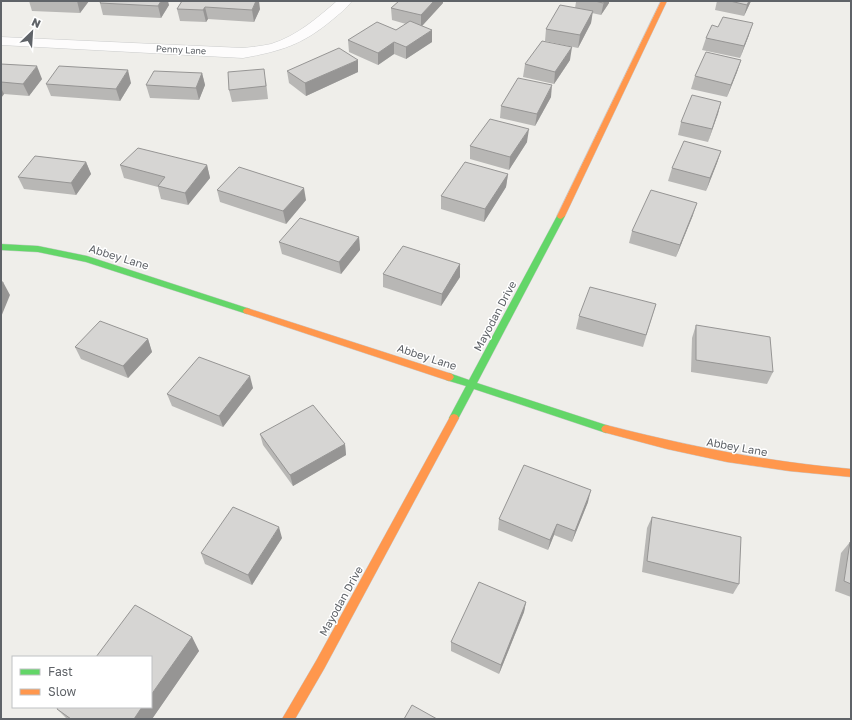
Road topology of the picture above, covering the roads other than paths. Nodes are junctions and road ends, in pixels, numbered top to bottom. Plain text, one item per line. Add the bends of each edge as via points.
1 (345, 1) edge
2 (664, 1) edge
3 (1, 41) edge
4 (1, 247) edge
5 (473, 384) junction
6 (851, 474) edge
7 (288, 719) edge

1 - 3 street, Penny Lane via 298,38 279,46 243,53
2 - 5 street, Mayodan Drive via 556,226
4 - 5 street, Abbey Lane via 48,250 98,262
5 - 6 street, Abbey Lane via 605,429 666,445 795,469
5 - 7 street, Mayodan Drive

